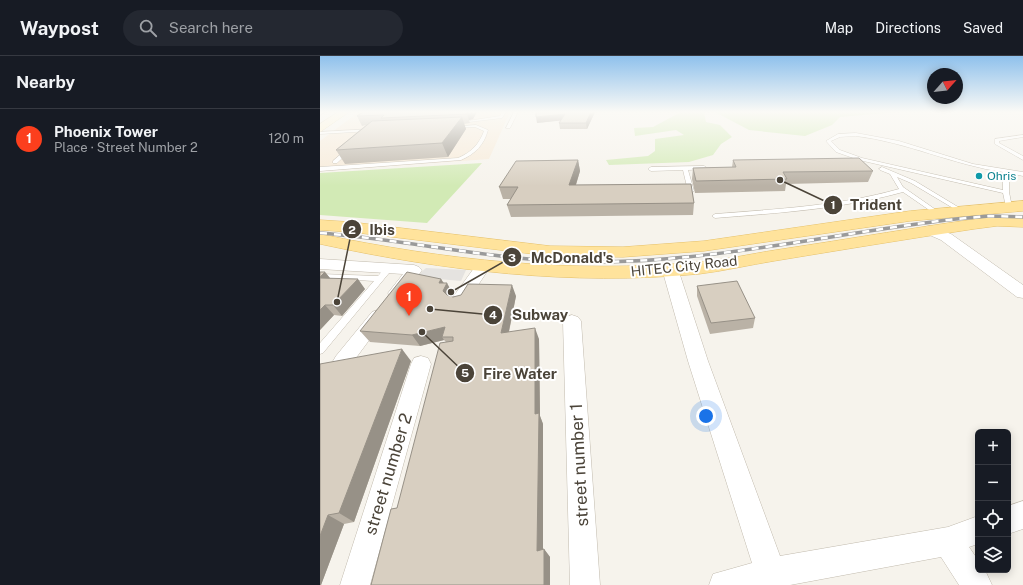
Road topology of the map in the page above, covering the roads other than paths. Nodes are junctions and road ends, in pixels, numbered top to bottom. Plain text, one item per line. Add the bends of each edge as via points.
1 (484, 137) edge
2 (835, 137) edge
3 (876, 137) edge
4 (1019, 137) edge
5 (356, 144) edge
6 (1023, 158) edge
7 (335, 162) dead end
8 (857, 165) edge
9 (685, 168) junction
10 (707, 168) edge
11 (320, 169) edge
12 (652, 169) dead end
13 (891, 172) junction
14 (1006, 173) junction
15 (1023, 174) edge
16 (1023, 179) edge
17 (904, 190) junction
18 (691, 191) edge
19 (1015, 204) edge
20 (960, 210) junction
21 (937, 213) junction
22 (715, 216) dead end
23 (1023, 222) edge
24 (320, 225) edge
25 (930, 230) junction
26 (320, 239) edge
27 (320, 264) edge
28 (482, 267) junction
29 (667, 269) junction
30 (385, 273) junction
31 (320, 276) edge
32 (1023, 293) edge
33 (459, 301) edge
34 (572, 321) dead end
35 (320, 350) edge
36 (349, 357) edge
37 (420, 364) dead end
38 (1023, 515) edge
39 (1011, 519) edge
40 (975, 531) edge
41 (948, 541) junction
42 (773, 579) edge
43 (354, 585) edge
44 (585, 585) edge
45 (724, 585) edge
46 (977, 585) edge

1 - 11 lane via 474,153 459,159
2 - 19 lane via 828,141 838,151 861,160
3 - 14 lane
4 - 6 lane via 997,140 997,144
5 - 7 lane
8 - 13 lane
9 - 10 lane
9 - 12 lane
9 - 18 lane
13 - 17 lane
13 - 20 lane
14 - 15 lane
14 - 16 lane
14 - 19 lane
17 - 21 lane
17 - 22 lane via 872,198 801,209
19 - 20 main road, HITEC City Road via 983,210
20 - 21 main road, HITEC City Road
21 - 24 main road, HITEC City Road via 734,243 623,252 550,251
23 - 25 main road, HITEC City Road via 997,221
25 - 29 main road, HITEC City Road via 699,268
25 - 32 street via 946,237
26 - 28 main road, HITEC City Road
27 - 30 street
28 - 29 main road, HITEC City Road via 534,271 626,272
28 - 33 street
29 - 42 street via 672,275 698,361
30 - 31 lane
30 - 35 lane
30 - 36 street via 418,270
34 - 44 street, street number 1
37 - 43 street, street number 2
38 - 39 street
40 - 41 street
41 - 42 street
41 - 46 street
42 - 45 street

